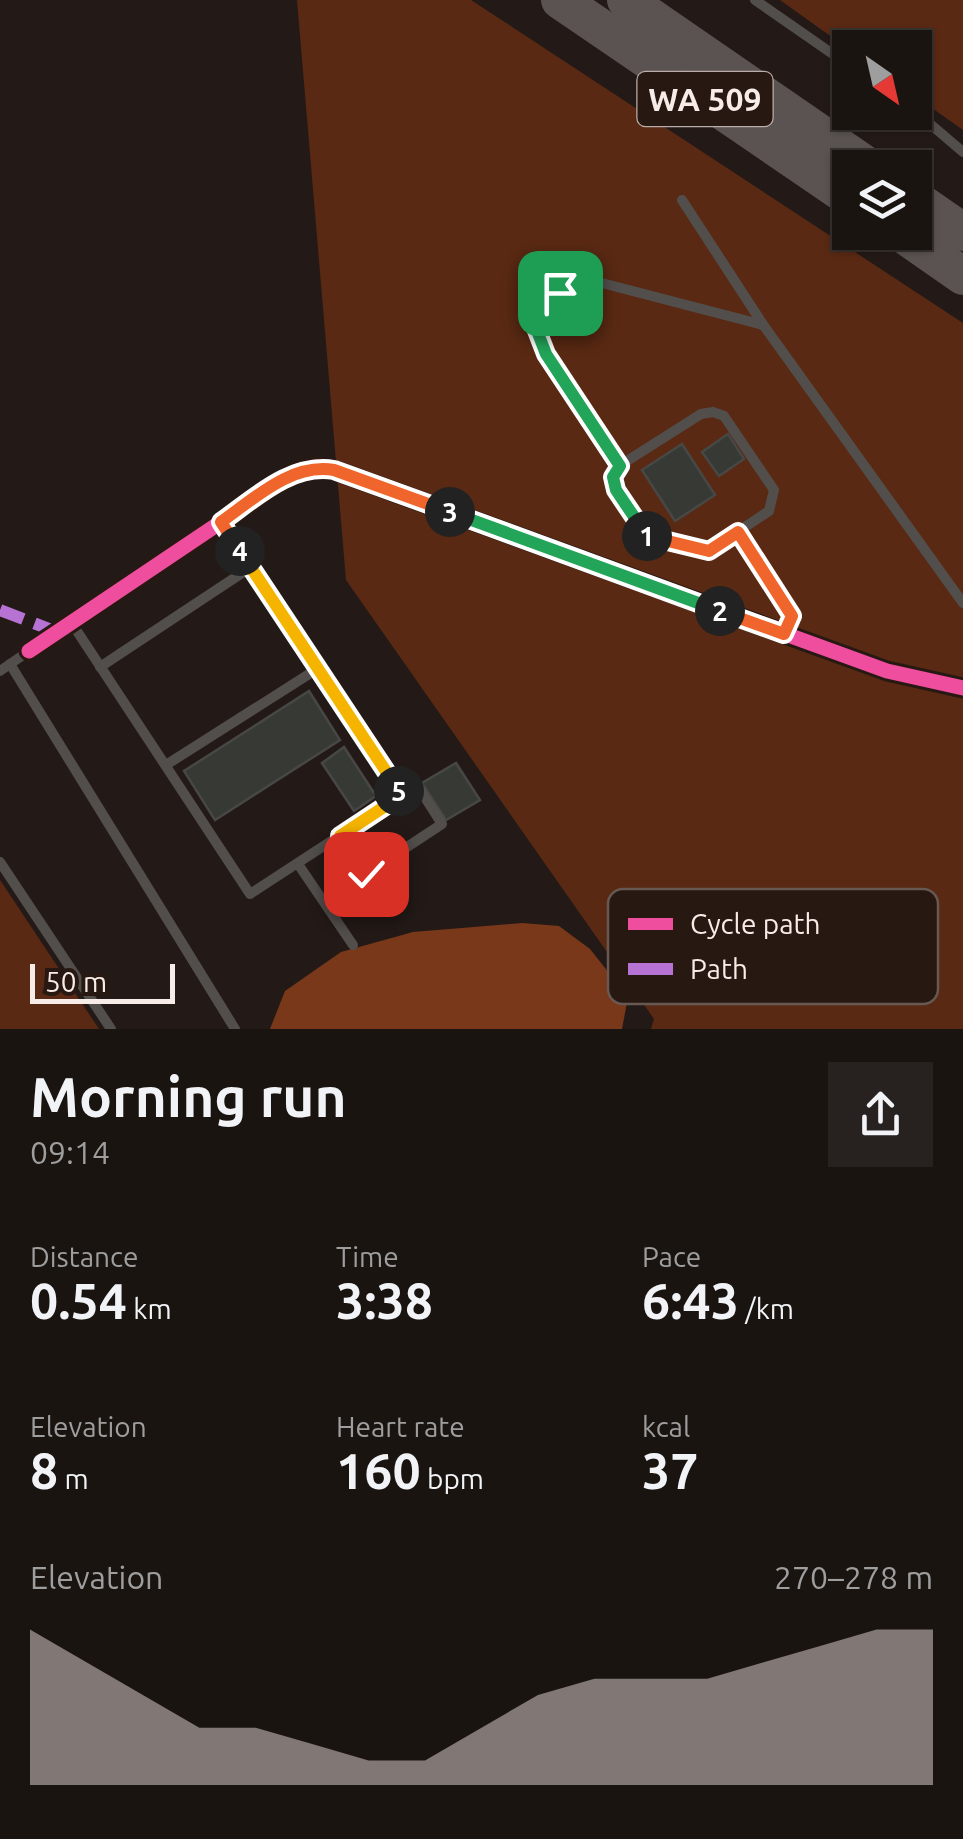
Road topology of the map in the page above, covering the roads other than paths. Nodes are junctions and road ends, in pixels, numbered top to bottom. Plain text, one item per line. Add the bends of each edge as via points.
1 (560, 0) edge
2 (626, 0) edge
3 (755, 0) edge
4 (832, 53) edge
5 (932, 126) edge
6 (844, 150) edge
7 (963, 152) edge
8 (832, 186) edge
9 (682, 200) dead end
10 (932, 211) edge
11 (963, 232) edge
12 (926, 250) edge
13 (963, 276) edge
14 (764, 326) junction
15 (620, 466) junction
16 (221, 522) junction
17 (738, 532) junction
18 (250, 567) junction
19 (963, 603) edge
20 (71, 622) junction
21 (784, 634) junction
22 (29, 651) joint
23 (5, 667) edge
24 (100, 667) junction
25 (317, 669) junction
26 (963, 688) edge
27 (166, 766) junction
28 (402, 795) junction
29 (340, 836) junction
30 (0, 862) edge
31 (298, 864) junction
32 (353, 945) dead end
33 (111, 1029) edge
34 (235, 1029) edge

1 - 8 highway, WA 509
2 - 6 highway, WA 509
3 - 4 lane
5 - 7 lane
9 - 14 lane
10 - 11 highway
12 - 13 highway
14 - 15 lane via 598,282 560,293 536,328
14 - 19 lane
15 - 17 lane via 613,477 616,490 649,539 709,551
15 - 17 lane via 701,414 724,416 774,490 769,511
16 - 18 lane
16 - 20 street
16 - 21 street via 297,471 334,470
17 - 21 lane via 792,616
18 - 24 lane
18 - 25 lane
20 - 22 street
20 - 24 lane
21 - 26 street via 887,672
22 - 23 lane
23 - 34 lane
24 - 27 lane
25 - 27 lane
25 - 28 lane
27 - 31 lane via 250,894
28 - 29 lane
28 - 29 lane via 418,785 442,824 366,874
29 - 31 lane
30 - 33 lane
31 - 32 lane

